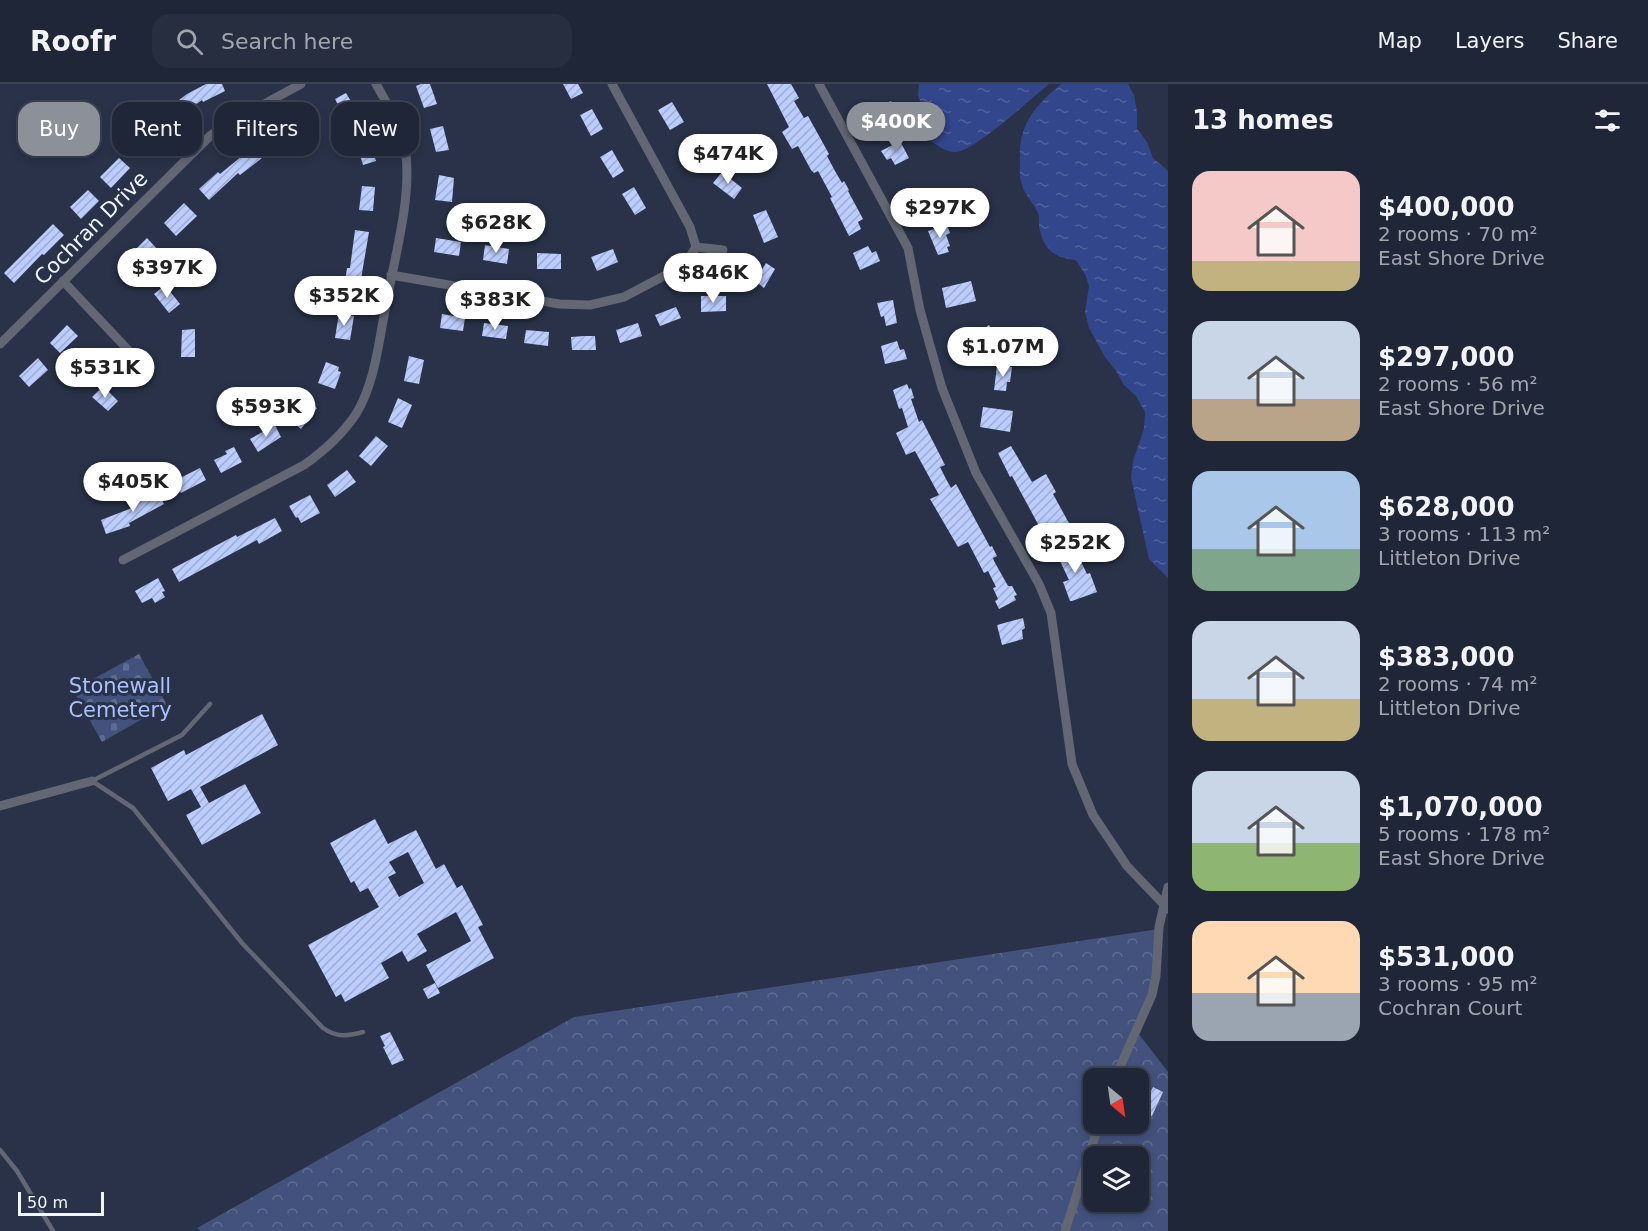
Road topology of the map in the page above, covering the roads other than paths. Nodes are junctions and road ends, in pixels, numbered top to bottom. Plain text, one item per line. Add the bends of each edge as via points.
1 (300, 84) edge
2 (376, 84) edge
3 (612, 84) edge
4 (819, 84) edge
5 (696, 247) junction
6 (723, 250) dead end
7 (392, 275) junction
8 (63, 281) junction
9 (0, 344) edge
10 (131, 353) dead end
11 (123, 560) dead end
12 (210, 704) dead end
13 (92, 781) junction
14 (0, 806) edge
15 (1168, 887) edge
16 (1166, 907) edge
17 (363, 1032) dead end
18 (1119, 1068) edge
19 (1096, 1134) edge
20 (0, 1150) edge
21 (53, 1231) edge
22 (1065, 1231) edge

1 - 8 street, Cochran Drive via 212,135
2 - 7 street via 394,116 406,156 406,194
3 - 5 street via 690,227
4 - 16 street via 908,248 942,388 976,473 1039,584 1051,613 1072,764 1093,814 1126,866
5 - 6 street
5 - 7 street via 678,269 624,297 590,305 559,304
7 - 11 street via 370,383 356,414 338,438 304,465
8 - 9 street, Cochran Drive
8 - 10 street
12 - 13 lane via 182,735
13 - 14 street
13 - 17 lane via 133,808 242,943 323,1028 333,1035
15 - 16 street
16 - 18 street via 1159,927 1152,995
19 - 22 street
20 - 21 lane

